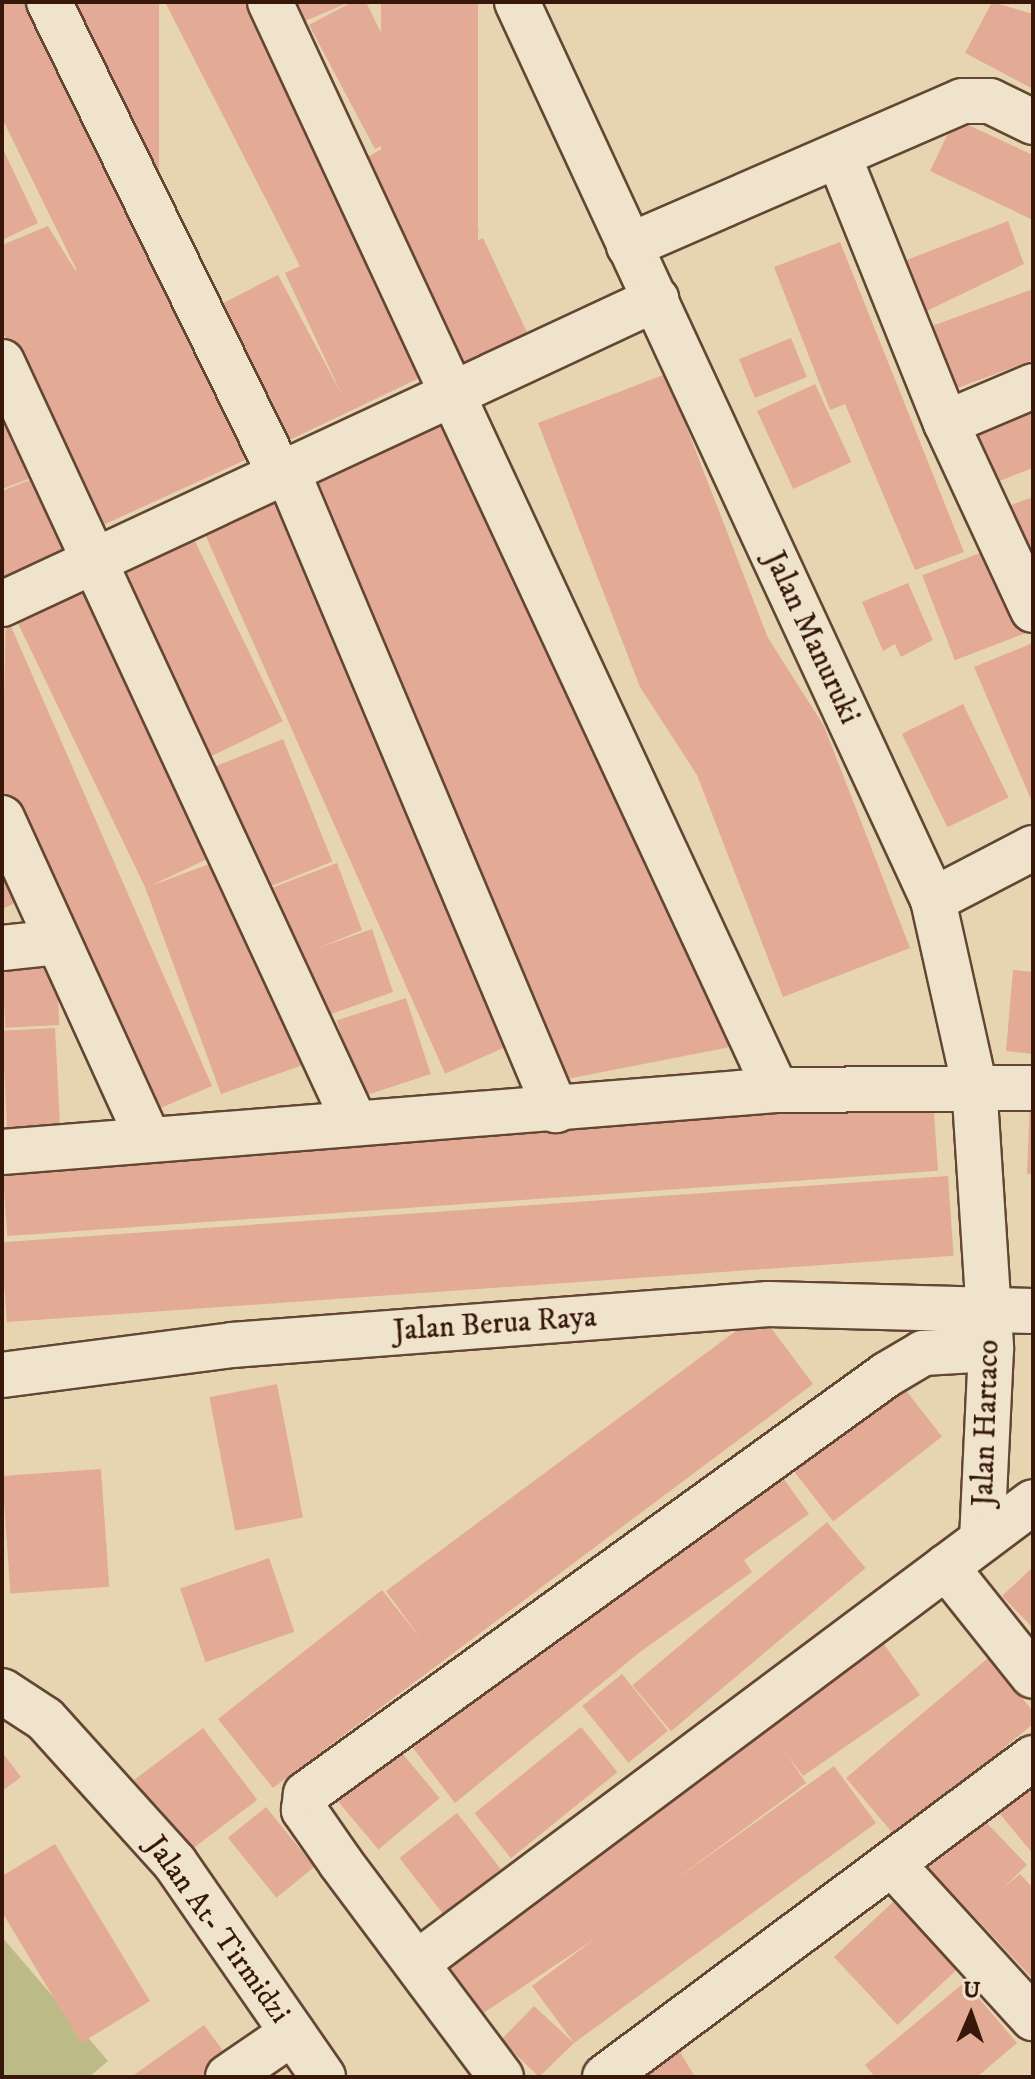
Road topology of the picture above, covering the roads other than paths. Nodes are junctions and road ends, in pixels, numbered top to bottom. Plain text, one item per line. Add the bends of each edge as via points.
1 (49, 2) edge
2 (270, 2) edge
3 (517, 2) edge
4 (1033, 122) edge
5 (839, 157) junction
6 (629, 246) junction
7 (656, 299) junction
8 (2, 362) edge
9 (1033, 386) edge
10 (455, 389) junction
11 (946, 423) junction
12 (281, 468) junction
13 (95, 561) junction
14 (2, 604) edge
15 (1033, 610) edge
16 (2, 818) edge
17 (1033, 848) edge
18 (933, 900) junction
19 (58, 942) junction
20 (2, 948) edge
21 (974, 1083) junction
22 (1033, 1088) edge
23 (776, 1090) junction
24 (556, 1110) junction
25 (353, 1119) junction
26 (148, 1138) junction
27 (2, 1152) edge
28 (1033, 1311) edge
29 (991, 1328) junction
30 (2, 1375) edge
31 (1033, 1502) edge
32 (982, 1540) junction
33 (946, 1567) junction
34 (1033, 1676) edge
35 (2, 1691) edge
36 (1033, 1758) edge
37 (895, 1867) junction
38 (417, 1963) junction
39 (1033, 2018) edge
40 (292, 2033) junction
41 (228, 2077) edge
42 (323, 2077) edge
43 (501, 2077) edge
44 (605, 2077) edge

1 - 12 street
2 - 10 street
3 - 6 street, Jalan Manuruki
4 - 5 street via 990,101 962,101
5 - 6 street
5 - 11 street
6 - 7 street, Jalan Manuruki
7 - 10 street
7 - 18 street, Jalan Manuruki
8 - 13 street
9 - 11 street
10 - 12 street
10 - 23 street
11 - 15 street
12 - 13 street
12 - 24 street
13 - 14 street
13 - 25 street
16 - 19 street
17 - 18 street
18 - 21 street, Jalan Manuruki
19 - 20 street
19 - 26 street
21 - 22 street
21 - 23 street
21 - 29 street, Jalan Manuruki
23 - 24 street
24 - 25 street
25 - 26 street
26 - 27 street
28 - 29 street
29 - 30 street, Jalan Berua Raya via 768,1304 232,1345
29 - 32 street, Jalan Hartaco
29 - 38 street via 923,1353 886,1375 306,1794 304,1810
31 - 32 street
32 - 33 street
33 - 34 street
33 - 38 street
35 - 40 street, Jalan At- Tirmidzi via 45,1719 175,1863
36 - 37 street
37 - 39 street
37 - 44 street
38 - 43 street
40 - 41 street
40 - 42 street, Jalan At- Tirmidzi

